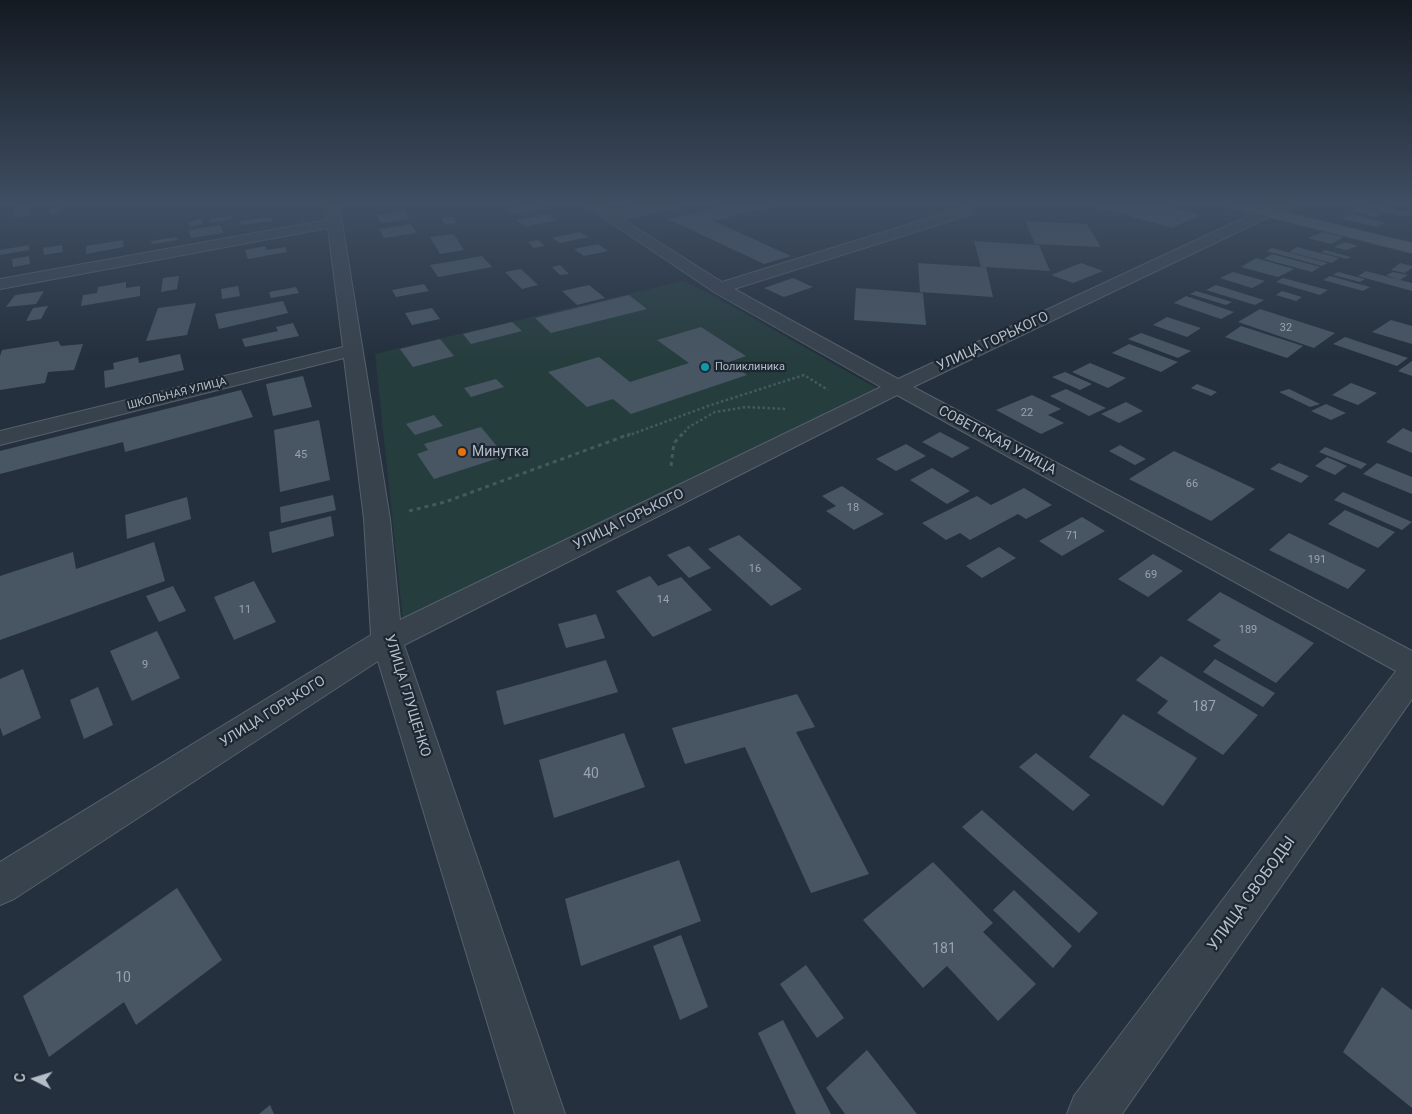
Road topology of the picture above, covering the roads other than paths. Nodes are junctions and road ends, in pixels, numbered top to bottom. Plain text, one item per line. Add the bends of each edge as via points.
1 (133, 256) edge
2 (339, 256) edge
3 (670, 256) edge
4 (823, 256) edge
5 (1175, 256) edge
6 (0, 284) edge
7 (720, 288) junction
8 (354, 350) junction
9 (897, 387) junction
10 (0, 438) edge
11 (387, 640) junction
12 (1412, 665) edge
13 (1412, 674) edge
14 (0, 885) edge
15 (540, 1114) edge
16 (1092, 1114) edge

1 - 6 street
2 - 8 street, УЛИЦА ГЛУЩЕНКО
3 - 7 street, СОВЕТСКАЯ УЛИЦА
4 - 7 street
5 - 9 street, УЛИЦА ГОРЬКОГО
7 - 9 street, СОВЕТСКАЯ УЛИЦА
8 - 10 street, ШКОЛЬНАЯ УЛИЦА
8 - 11 street, УЛИЦА ГЛУЩЕНКО via 377,519
9 - 11 street, УЛИЦА ГОРЬКОГО
9 - 12 street, СОВЕТСКАЯ УЛИЦА
11 - 14 street, УЛИЦА ГОРЬКОГО
11 - 15 street, УЛИЦА ГЛУЩЕНКО
13 - 16 street, УЛИЦА СВОБОДЫ

